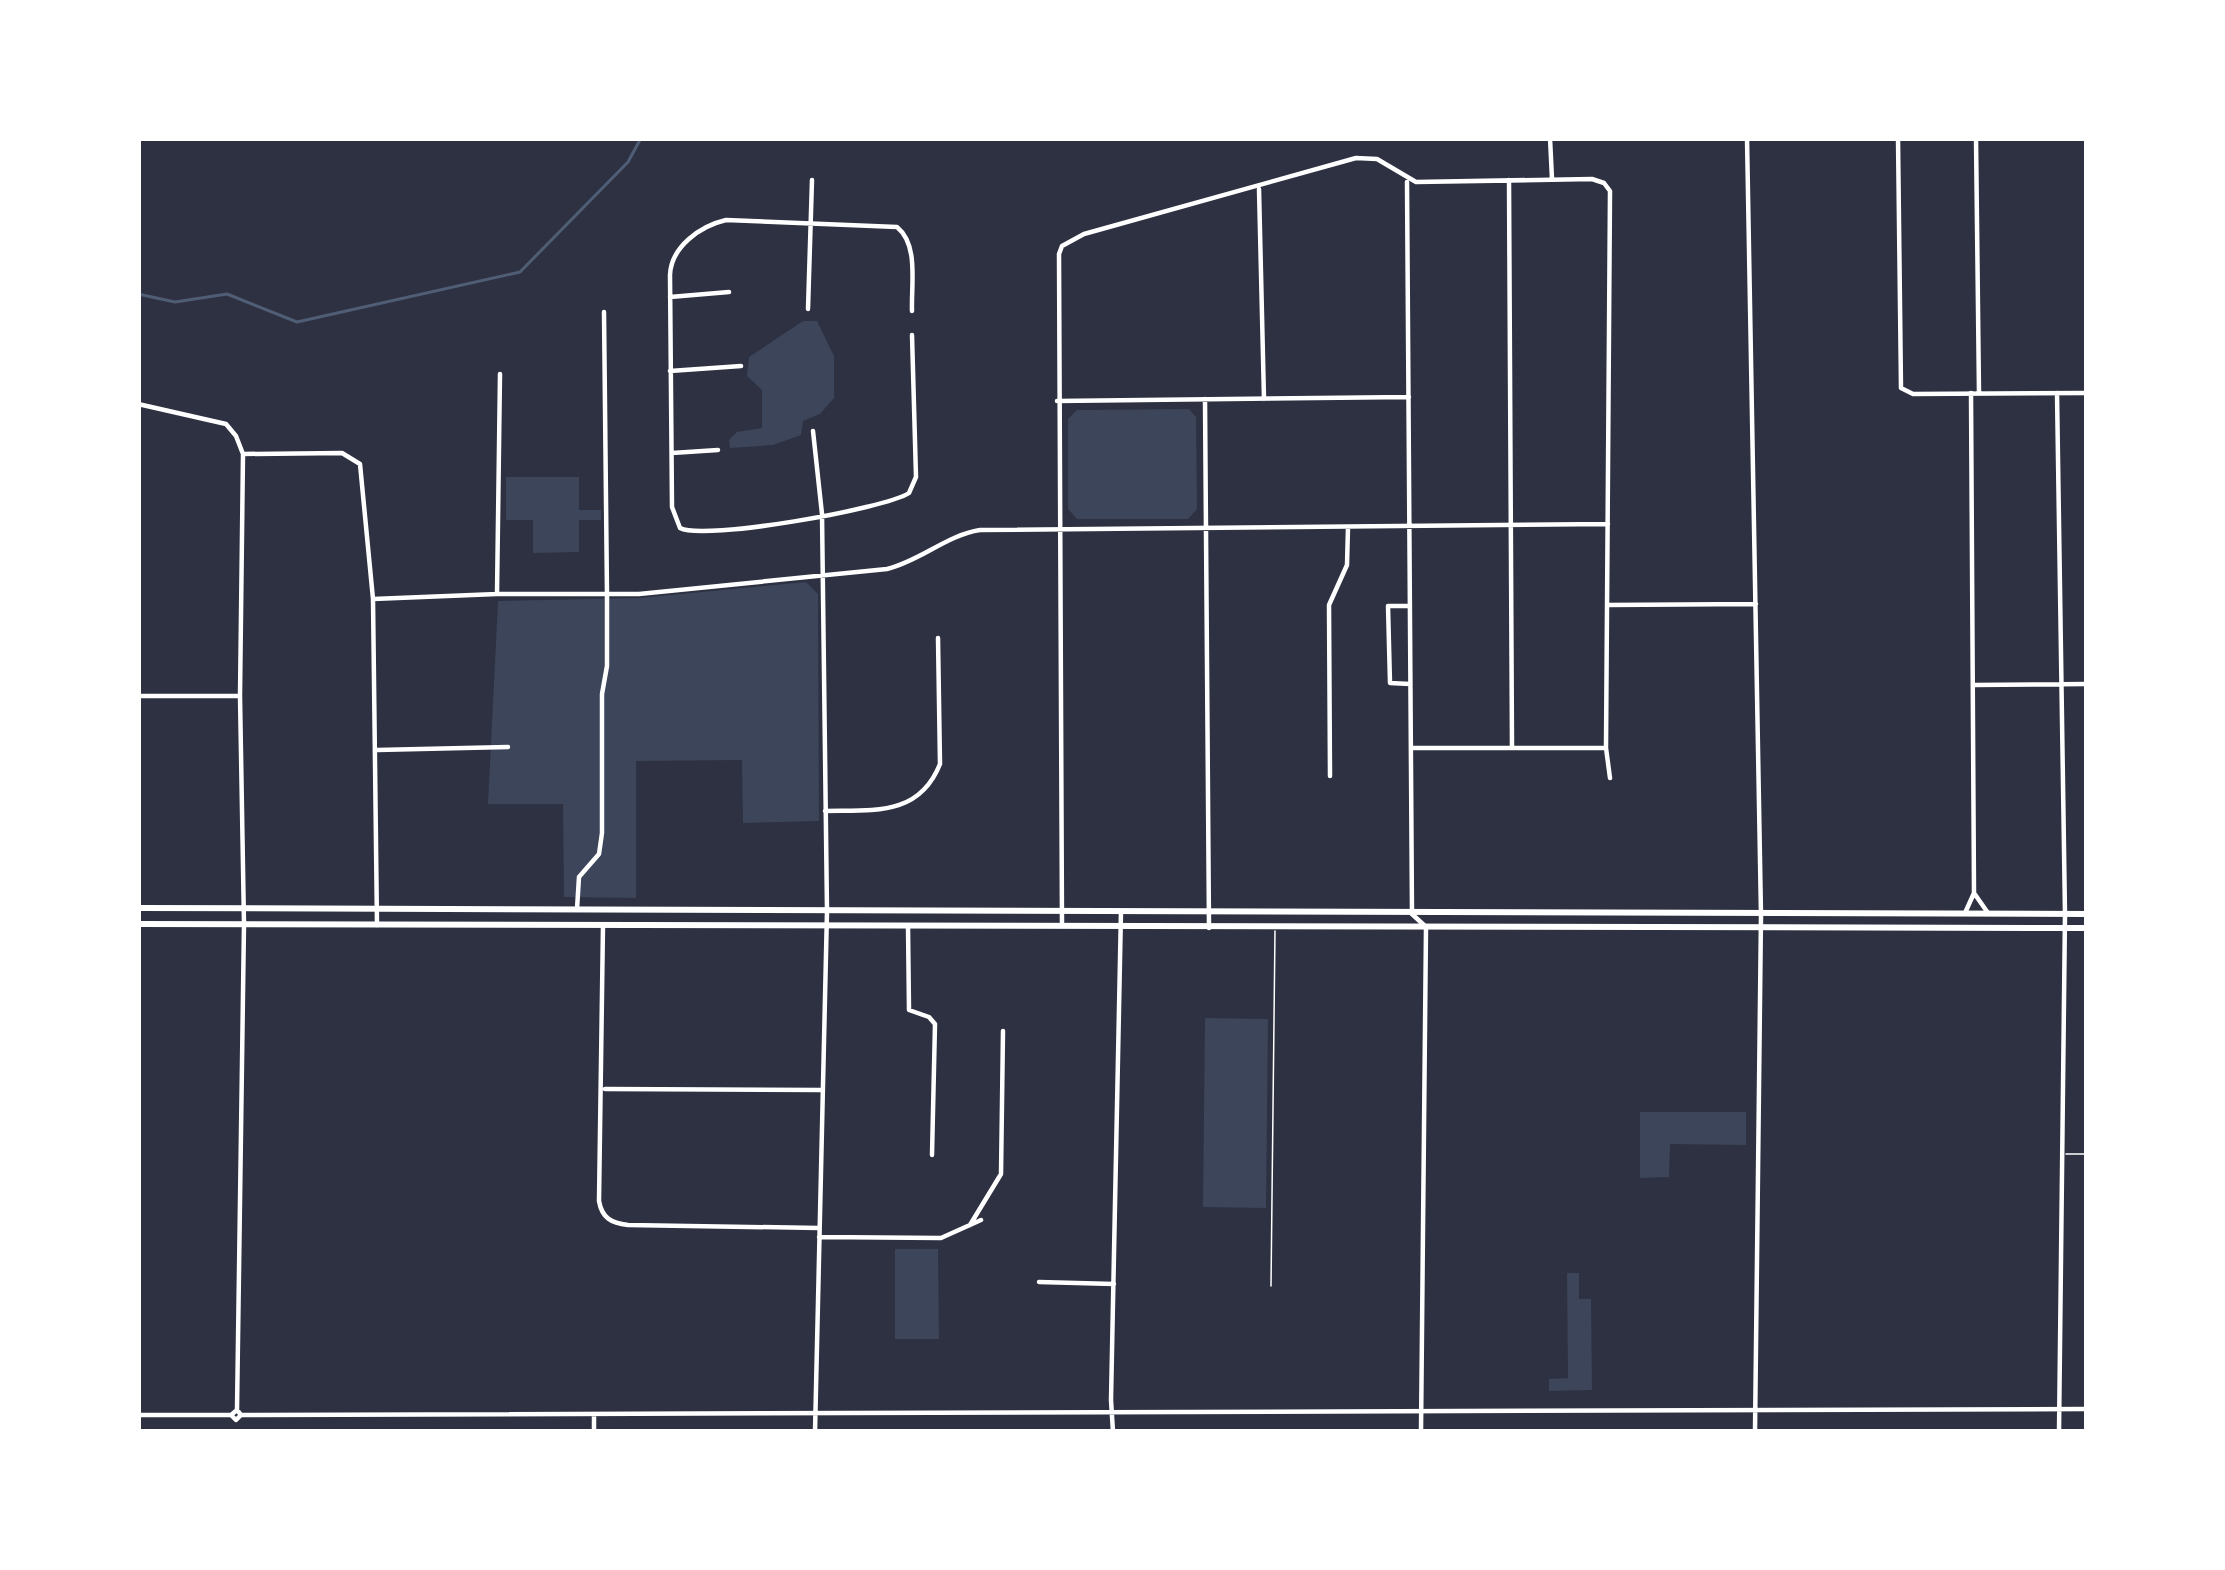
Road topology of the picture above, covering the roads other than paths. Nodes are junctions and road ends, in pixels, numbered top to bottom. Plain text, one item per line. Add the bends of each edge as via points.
1 (1550, 138) edge
2 (1748, 138) edge
3 (1898, 138) edge
4 (1976, 138) edge
5 (812, 179) dead end
6 (1407, 179) junction
7 (1552, 179) junction
8 (1509, 180) junction
9 (1259, 187) junction
10 (810, 224) junction
11 (729, 292) dead end
12 (670, 296) junction
13 (808, 309) dead end
14 (912, 311) dead end
15 (604, 312) dead end
16 (913, 335) dead end
17 (740, 366) dead end
18 (670, 371) junction
19 (500, 374) dead end
20 (1975, 393) junction
21 (2057, 393) junction
22 (2087, 393) edge
23 (1408, 397) junction
24 (1264, 399) junction
25 (1205, 400) junction
26 (1057, 401) junction
27 (138, 404) edge
28 (813, 431) dead end
29 (718, 450) dead end
30 (672, 453) junction
31 (243, 454) junction
32 (822, 514) junction
33 (1607, 524) junction
34 (1511, 525) junction
35 (1348, 526) junction
36 (1409, 526) junction
37 (1206, 528) junction
38 (1058, 530) junction
39 (823, 574) junction
40 (497, 594) junction
41 (607, 594) junction
42 (373, 599) junction
43 (1756, 604) junction
44 (1607, 605) junction
45 (1410, 606) junction
46 (938, 638) dead end
47 (1410, 683) junction
48 (2087, 684) edge
49 (1973, 685) junction
50 (2059, 685) junction
51 (138, 696) edge
52 (240, 696) junction
53 (508, 747) dead end
54 (1411, 748) junction
55 (1512, 748) junction
56 (1606, 748) junction
57 (377, 750) junction
58 (1330, 776) dead end
59 (1610, 778) dead end
60 (825, 811) junction
61 (1974, 893) junction
62 (138, 908) edge
63 (244, 909) junction
64 (377, 909) junction
65 (577, 909) junction
66 (827, 911) junction
67 (1061, 911) junction
68 (1121, 911) junction
69 (1209, 911) junction
70 (1965, 913) junction
71 (1988, 913) junction
72 (1412, 914) junction
73 (2065, 914) junction
74 (2087, 914) edge
75 (1761, 915) junction
76 (138, 924) edge
77 (244, 925) junction
78 (377, 925) junction
79 (603, 925) junction
80 (826, 926) junction
81 (908, 926) junction
82 (1062, 926) junction
83 (1121, 926) junction
84 (1276, 927) junction
85 (1426, 927) junction
86 (1209, 928) junction
87 (1760, 928) junction
88 (2065, 928) junction
89 (2087, 928) edge
90 (1004, 1031) dead end
91 (603, 1089) junction
92 (821, 1090) junction
93 (2062, 1154) junction
94 (2087, 1154) edge
95 (932, 1155) dead end
96 (981, 1220) dead end
97 (970, 1226) junction
98 (819, 1228) junction
99 (819, 1237) junction
100 (1039, 1282) dead end
101 (1114, 1284) junction
102 (1271, 1286) dead end
103 (2059, 1409) junction
104 (2087, 1409) edge
105 (1755, 1411) junction
106 (816, 1412) junction
107 (1113, 1413) junction
108 (1421, 1413) junction
109 (594, 1414) junction
110 (138, 1415) edge
111 (236, 1415) junction
112 (236, 1432) edge
113 (594, 1432) edge
114 (815, 1432) edge
115 (1114, 1432) edge
116 (1421, 1432) edge
117 (1755, 1432) edge
118 (2059, 1432) edge

1 - 7 street
2 - 43 street
3 - 20 street via 1898,375 1912,394
4 - 20 street
5 - 10 street
6 - 8 street
6 - 9 street via 1367,156
6 - 23 street
7 - 8 street
7 - 33 street via 1604,183 1612,200
8 - 34 street
9 - 24 street
9 - 26 street via 1062,246
10 - 12 street via 715,223 674,253
10 - 13 street
10 - 14 street via 902,231
11 - 12 street
12 - 18 street
15 - 41 street
16 - 32 street via 914,485 894,502
17 - 18 street
18 - 30 street
19 - 40 street
20 - 21 street
20 - 49 street
21 - 22 street
21 - 50 street
23 - 24 street
23 - 36 street
24 - 25 street
25 - 26 street
25 - 37 street
26 - 38 street
27 - 31 street via 226,424
28 - 32 street
29 - 30 street
30 - 32 street via 674,518 687,532
31 - 42 street via 341,453 360,464
31 - 52 street
32 - 39 street
33 - 34 street
33 - 44 street
34 - 36 street
34 - 55 street
35 - 36 street
35 - 37 street
35 - 58 street via 1347,565 1329,605
36 - 45 street
37 - 38 street
37 - 69 street
38 - 39 street via 970,532 893,568
38 - 67 street
39 - 41 street
39 - 60 street
40 - 41 street
40 - 42 street
41 - 65 street via 602,847 579,877
42 - 57 street
43 - 44 street
43 - 75 street
44 - 56 street
45 - 47 street
45 - 47 street via 1388,606 1390,682
46 - 60 street via 934,777 893,810
47 - 54 street
48 - 50 street
49 - 50 street
49 - 61 street
50 - 73 street
51 - 52 street
52 - 63 street
53 - 57 street
54 - 55 street
54 - 72 street
55 - 56 street
56 - 59 street
57 - 64 street
60 - 66 street
61 - 70 street
61 - 71 street
62 - 63 main road
63 - 64 main road
63 - 77 street
64 - 65 main road
64 - 78 street
65 - 66 main road
66 - 67 main road
66 - 80 street
67 - 68 main road
67 - 82 street
68 - 69 main road
68 - 83 street
69 - 72 main road
69 - 86 street
70 - 71 main road
70 - 75 main road
71 - 73 main road
72 - 75 main road
72 - 85 street
73 - 74 main road
73 - 88 street
75 - 87 street
76 - 77 main road
77 - 78 main road
77 - 111 street
78 - 79 main road
79 - 80 main road
79 - 91 street
80 - 81 main road
80 - 92 street
81 - 82 main road
81 - 95 street via 909,1010 935,1024
82 - 83 main road
83 - 86 main road
83 - 101 street
84 - 85 main road
84 - 86 main road
84 - 102 lane
85 - 87 main road
85 - 108 street
87 - 88 main road
87 - 105 street
88 - 89 main road
88 - 93 street
90 - 97 street via 1001,1171
91 - 92 street
91 - 98 street via 599,1201 609,1220
92 - 98 street
93 - 94 lane
93 - 103 street
96 - 97 street
97 - 99 street via 941,1238
98 - 99 street
99 - 106 street
100 - 101 street
101 - 107 street
103 - 104 street
103 - 105 street
103 - 118 street
105 - 108 street
105 - 117 street
106 - 107 street
106 - 109 street
106 - 114 street
107 - 108 street
107 - 115 street
108 - 116 street
109 - 111 street
109 - 113 street
110 - 111 street
111 - 112 street

